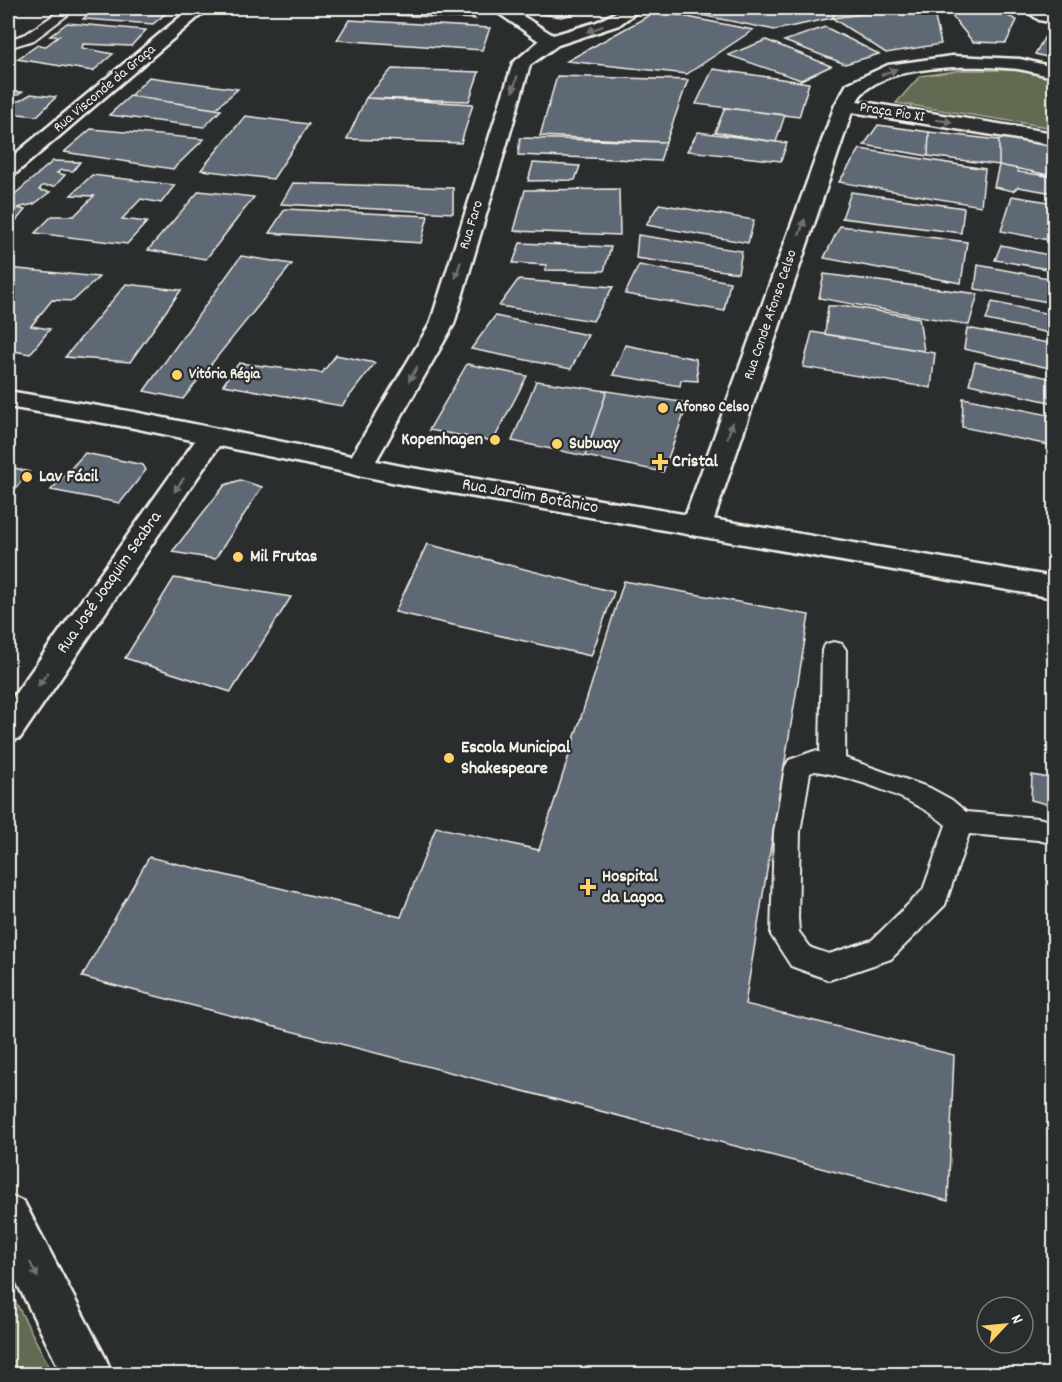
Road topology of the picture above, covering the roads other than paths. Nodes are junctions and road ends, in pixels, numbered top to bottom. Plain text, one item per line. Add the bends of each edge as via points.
1 (72, 8) edge
2 (201, 8) edge
3 (499, 8) edge
4 (634, 8) edge
5 (1030, 8) edge
6 (1054, 18) edge
7 (551, 41) junction
8 (8, 44) edge
9 (1054, 72) edge
10 (845, 105) junction
11 (1054, 139) edge
12 (8, 170) edge
13 (8, 399) edge
14 (212, 437) junction
15 (359, 467) junction
16 (697, 525) junction
17 (1054, 588) edge
18 (834, 650) dead end
19 (8, 729) edge
20 (832, 764) junction
21 (960, 822) junction
22 (1054, 833) edge
23 (8, 1218) edge
24 (88, 1374) edge

1 - 8 lane via 30,37
2 - 12 street, Rua Visconde da Graça
3 - 7 street
4 -> 7 street via 618,21
5 - 6 street
7 -> 15 street, Rua Faro via 522,63 442,324
10 -> 9 street, Praça Pio XI via 854,88 894,69 952,61 1020,64
10 -> 11 street, Praça Pio XI
16 -> 10 street, Rua Conde Afonso Celso
13 - 14 street, Rua Jardim Botânico
14 - 15 street, Rua Jardim Botânico
14 -> 19 street, Rua José Joaquim Seabra
15 - 16 street, Rua Jardim Botânico
16 - 17 street, Rua Jardim Botânico
18 - 20 lane
20 - 21 lane via 921,795
20 - 21 lane via 814,761 798,767 795,782 787,832 784,918 785,935 801,957 829,967 881,950 935,897
21 - 22 lane
23 -> 24 street

